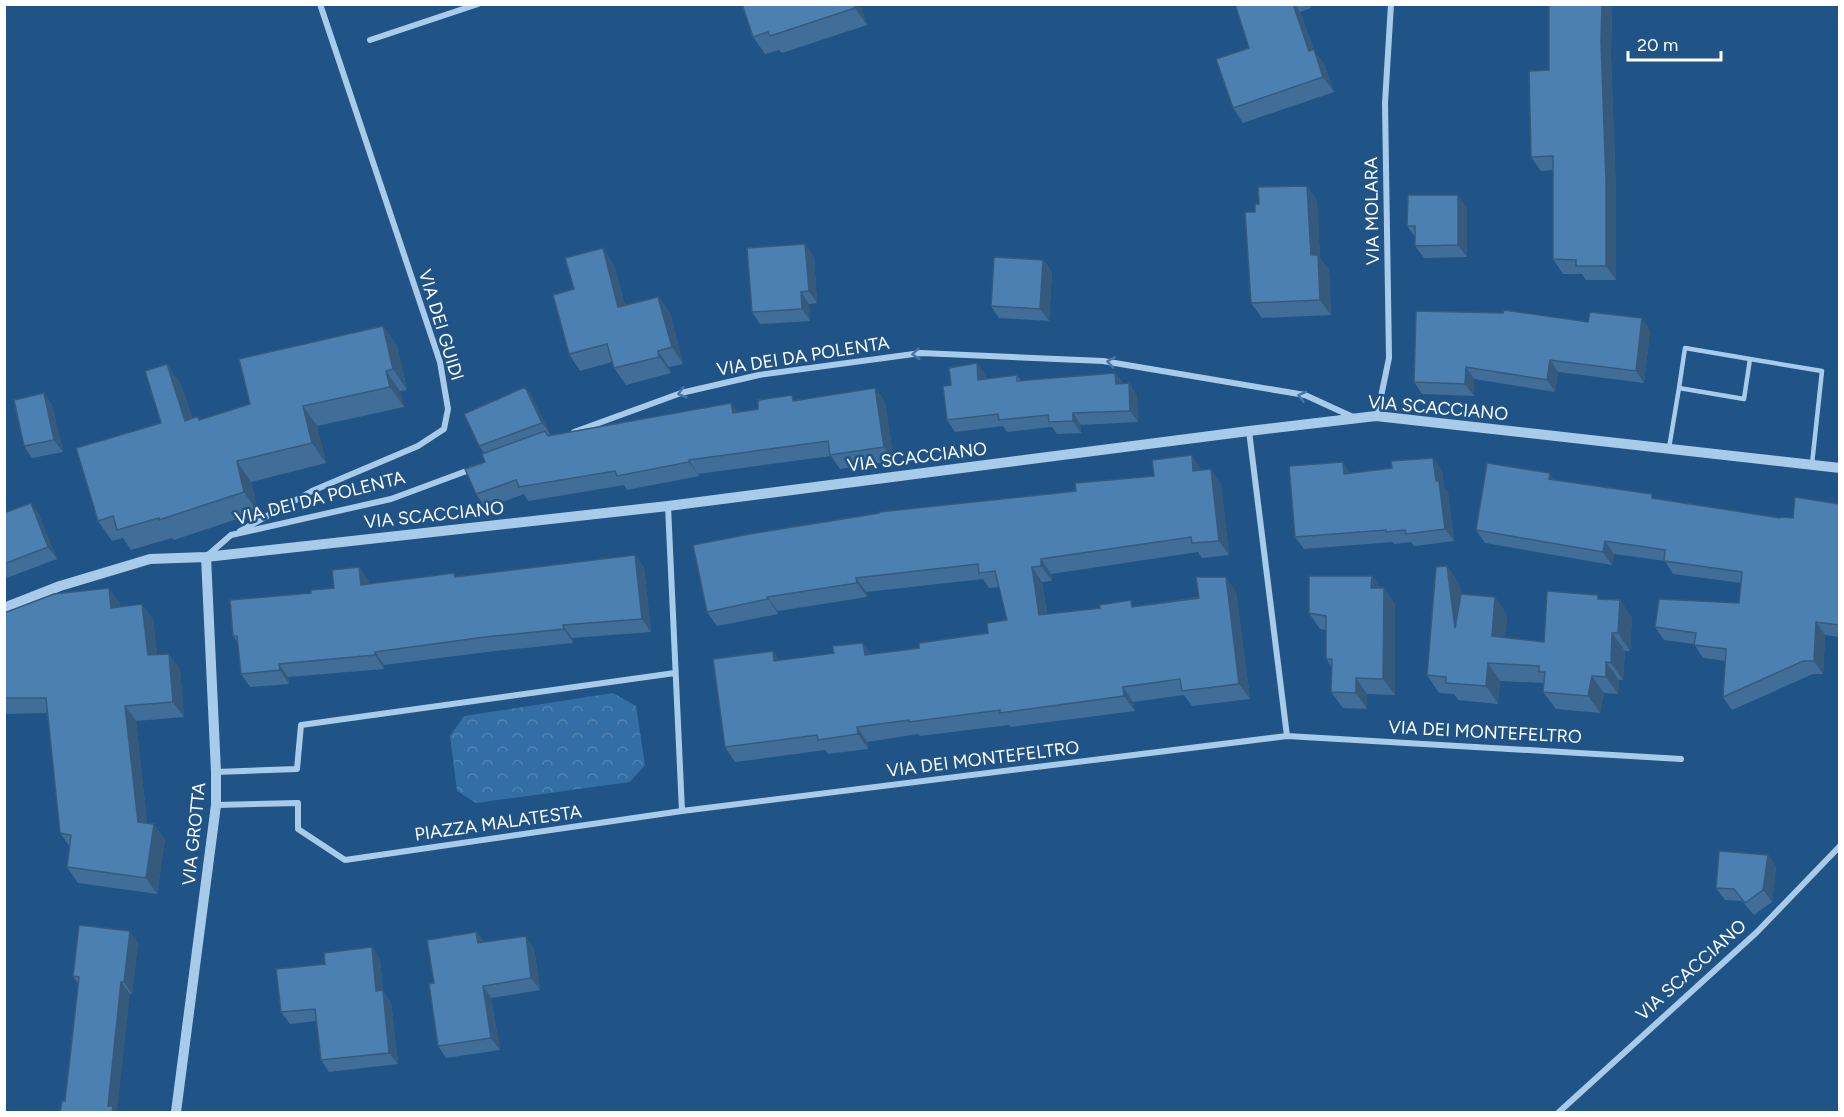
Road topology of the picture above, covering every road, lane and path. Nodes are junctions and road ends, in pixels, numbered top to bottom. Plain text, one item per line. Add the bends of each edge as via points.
1 (320, 4) edge
2 (478, 4) edge
3 (1391, 4) edge
4 (370, 40) dead end
5 (1750, 358) junction
6 (1679, 388) junction
7 (1377, 416) junction
8 (1356, 418) junction
9 (1249, 431) junction
10 (569, 434) edge
11 (1669, 448) junction
12 (1812, 464) junction
13 (480, 466) edge
14 (1839, 468) edge
15 (668, 506) junction
16 (231, 535) junction
17 (206, 557) junction
18 (4, 608) edge
19 (675, 673) junction
20 (1287, 736) junction
21 (1682, 759) dead end
22 (216, 772) junction
23 (216, 805) junction
24 (682, 811) junction
25 (1839, 846) edge
26 (176, 1113) edge
27 (1558, 1113) edge

1 - 16 street, VIA DEI GUIDI via 440,362 448,409 444,429 418,446 312,491
2 - 4 street
3 - 7 street, VIA MOLARA via 1385,104 1389,358
5 - 6 lane via 1685,348
5 - 6 lane via 1744,399
5 - 12 lane via 1822,371
6 - 11 lane
7 - 8 street, VIA SCACCIANO
7 - 11 street, VIA SCACCIANO
8 - 9 street, VIA SCACCIANO
8 -> 10 street, VIA DEI DA POLENTA via 1305,396 1103,361 921,353 748,378 681,393
9 - 15 street, VIA SCACCIANO
9 - 20 street
11 - 12 street, VIA SCACCIANO
12 - 14 street, VIA SCACCIANO
13 - 16 street, VIA DEI DA POLENTA via 391,499
15 - 17 street, VIA SCACCIANO
15 - 19 street
16 - 17 street, VIA DEI DA POLENTA
17 - 18 street, VIA SCACCIANO via 150,560 60,586
17 - 22 street, VIA GROTTA
19 - 22 street via 301,725 297,770
19 - 24 street
20 - 21 street, VIA DEI MONTEFELTRO
20 - 24 street, VIA DEI MONTEFELTRO
22 - 23 street, VIA GROTTA
23 - 24 street, PIAZZA MALATESTA via 298,803 298,829 345,860
23 - 26 street, VIA GROTTA
25 - 27 street, VIA SCACCIANO via 1757,932

